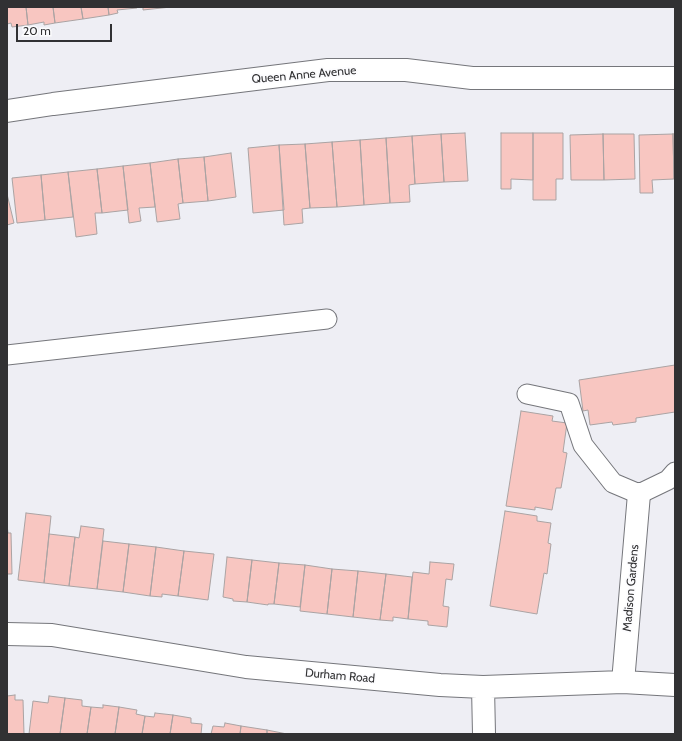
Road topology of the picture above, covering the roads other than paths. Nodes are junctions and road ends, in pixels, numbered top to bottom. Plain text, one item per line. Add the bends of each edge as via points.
1 (675, 78) edge
2 (7, 111) edge
3 (327, 319) dead end
4 (7, 354) edge
5 (527, 394) dead end
6 (675, 472) edge
7 (639, 494) junction
8 (7, 634) edge
9 (623, 682) junction
10 (675, 685) edge
11 (483, 687) junction
12 (484, 734) edge

1 - 2 street, Queen Anne Avenue via 472,78 406,70 328,70
3 - 4 lane
5 - 7 lane via 569,403 583,445 613,483
6 - 7 lane via 668,480
7 - 9 street, Madison Gardens
8 - 11 street, Durham Road via 52,635 246,667
9 - 10 street, Durham Road
9 - 11 street, Durham Road
11 - 12 street

